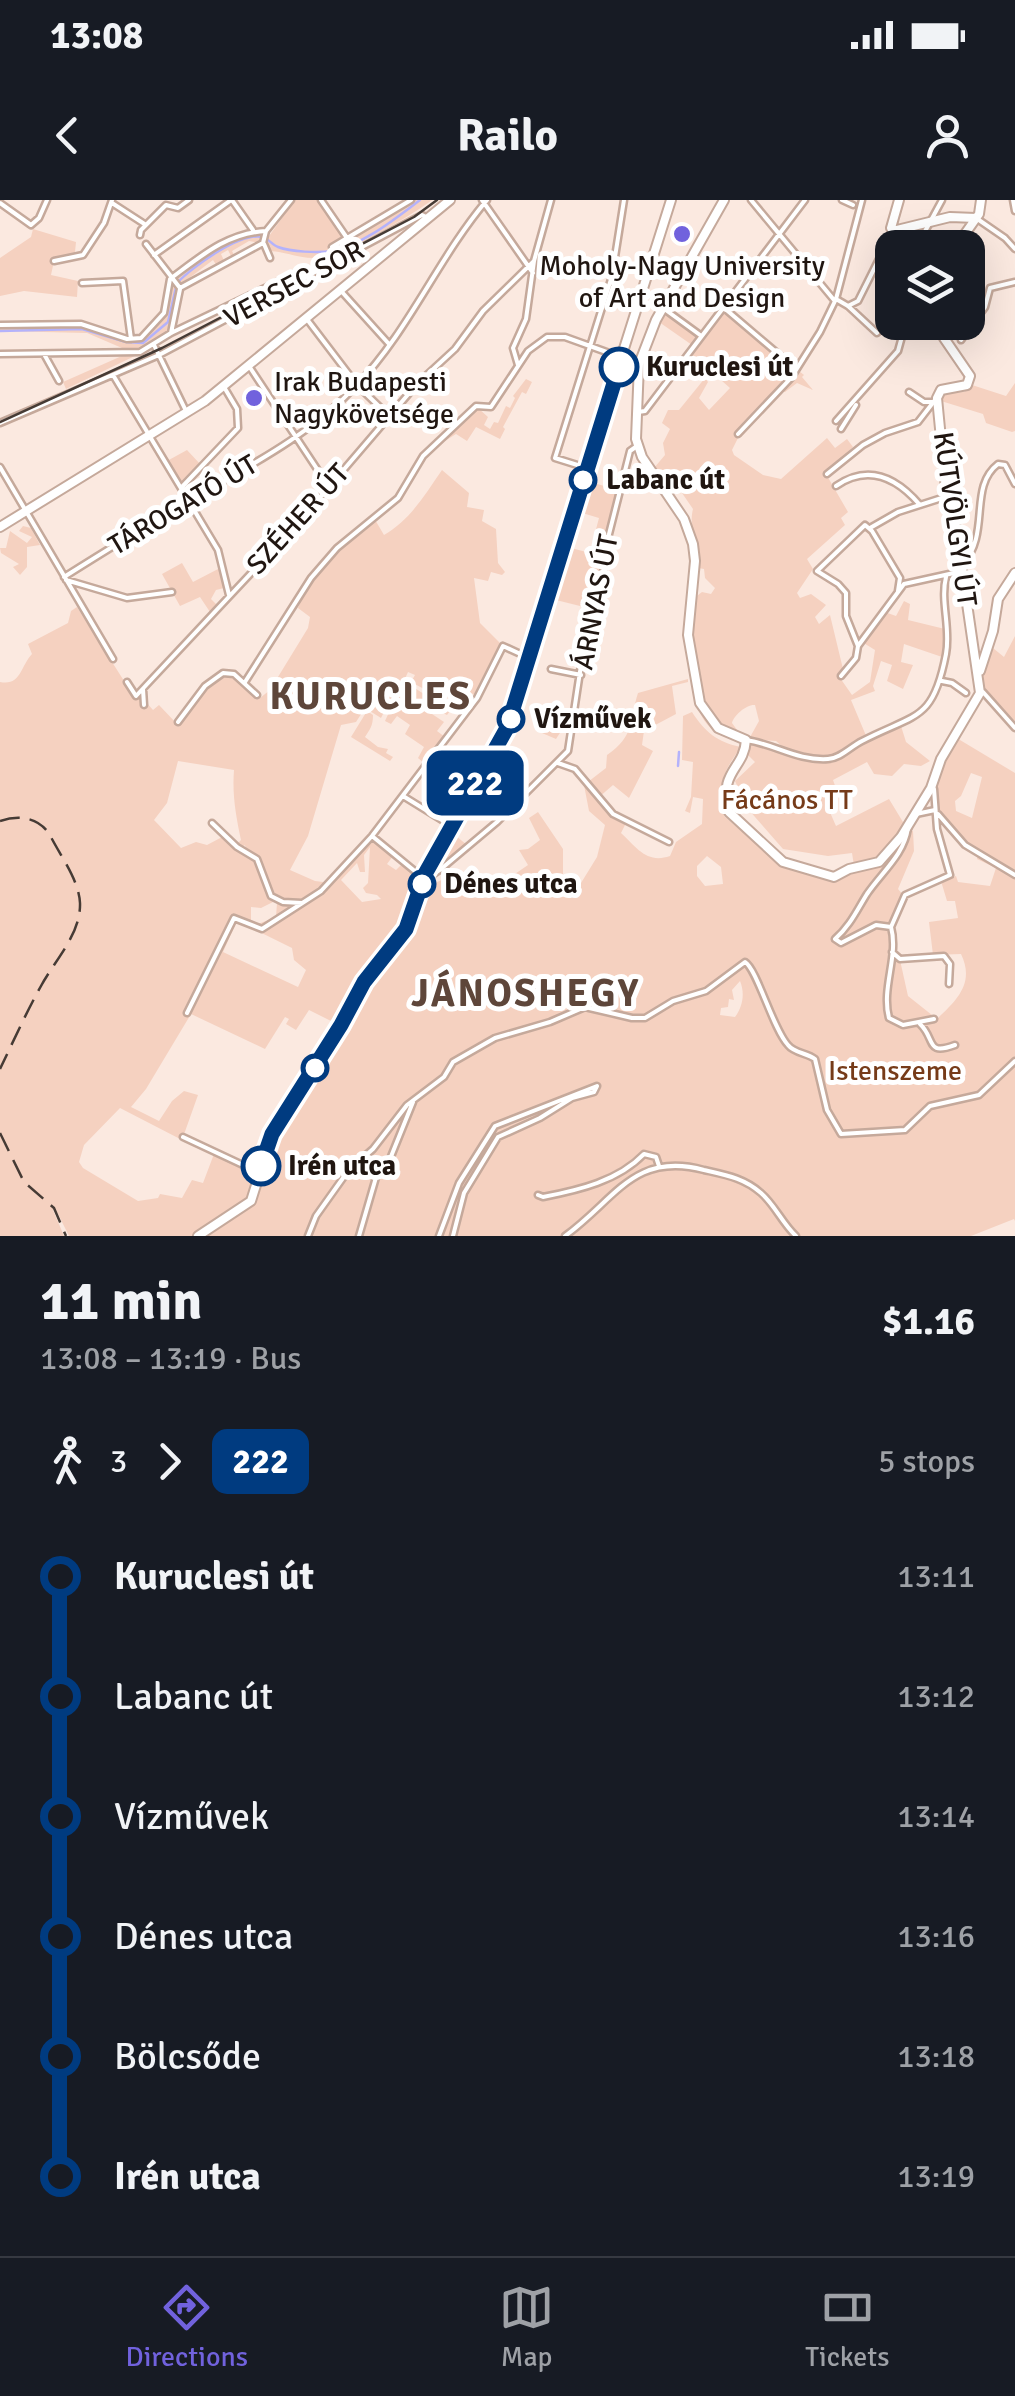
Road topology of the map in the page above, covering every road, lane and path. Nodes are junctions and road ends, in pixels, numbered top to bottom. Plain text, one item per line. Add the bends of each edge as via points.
1 (47, 200) edge
2 (189, 200) edge
3 (232, 200) edge
4 (291, 200) edge
5 (321, 200) edge
6 (411, 200) edge
7 (450, 200) edge
8 (551, 200) edge
9 (624, 200) edge
10 (671, 200) edge
11 (724, 200) edge
12 (751, 200) edge
13 (805, 200) edge
14 (842, 200) edge
15 (862, 200) edge
16 (899, 200) edge
17 (942, 200) edge
18 (982, 200) edge
19 (1013, 200) edge
20 (484, 201) edge
21 (112, 202) edge
22 (0, 203) edge
23 (853, 205) dead end
24 (1015, 212) edge
25 (428, 218) junction
26 (976, 218) junction
27 (933, 220) junction
28 (146, 225) junction
29 (253, 230) junction
30 (892, 230) edge
31 (897, 230) edge
32 (927, 230) edge
33 (968, 230) edge
34 (266, 233) junction
35 (779, 234) junction
36 (140, 235) dead end
37 (347, 238) junction
38 (264, 243) junction
39 (146, 244) dead end
40 (332, 247) dead end
41 (1015, 250) edge
42 (154, 255) junction
43 (270, 258) dead end
44 (54, 261) dead end
45 (534, 261) junction
46 (529, 266) junction
47 (875, 267) edge
48 (534, 273) junction
49 (296, 274) dead end
50 (1015, 282) edge
51 (82, 283) dead end
52 (175, 284) junction
53 (340, 290) junction
54 (261, 291) junction
55 (266, 298) junction
56 (836, 300) junction
57 (985, 304) edge
58 (722, 306) junction
59 (848, 306) junction
60 (663, 308) junction
61 (306, 318) junction
62 (0, 325) edge
63 (875, 332) edge
64 (172, 333) junction
65 (700, 334) junction
66 (901, 340) edge
67 (945, 340) edge
68 (128, 342) junction
69 (389, 344) junction
70 (154, 345) junction
71 (590, 346) junction
72 (124, 353) junction
73 (0, 354) edge
74 (44, 354) junction
75 (159, 355) junction
76 (622, 357) junction
77 (640, 364) junction
78 (518, 365) junction
79 (249, 366) junction
80 (796, 368) junction
81 (113, 375) junction
82 (59, 381) dead end
83 (357, 385) junction
84 (224, 386) junction
85 (909, 392) dead end
86 (860, 396) junction
87 (935, 400) junction
88 (638, 412) junction
89 (187, 413) junction
90 (389, 416) junction
91 (836, 421) dead end
92 (0, 423) edge
93 (841, 429) dead end
94 (738, 434) dead end
95 (150, 436) junction
96 (297, 438) junction
97 (637, 446) junction
98 (0, 467) edge
99 (587, 468) junction
100 (828, 474) dead end
101 (1015, 484) edge
102 (836, 486) dead end
103 (329, 487) junction
104 (182, 488) junction
105 (948, 496) junction
106 (189, 501) junction
107 (920, 504) junction
108 (26, 511) junction
109 (0, 527) edge
110 (870, 528) junction
111 (962, 569) junction
112 (1015, 573) edge
113 (947, 574) junction
114 (65, 579) junction
115 (898, 591) junction
116 (172, 592) dead end
117 (229, 595) junction
118 (858, 646) junction
119 (527, 658) junction
120 (113, 660) dead end
121 (551, 670) dead end
122 (581, 675) junction
123 (842, 676) dead end
124 (942, 681) junction
125 (127, 682) dead end
126 (245, 682) junction
127 (143, 689) junction
128 (981, 691) junction
129 (966, 693) dead end
130 (258, 695) dead end
131 (144, 705) dead end
132 (178, 722) dead end
133 (1015, 728) edge
134 (746, 740) junction
135 (558, 763) junction
136 (934, 782) junction
137 (403, 796) junction
138 (936, 810) junction
139 (916, 814) junction
140 (212, 823) dead end
141 (451, 826) junction
142 (908, 827) junction
143 (372, 836) junction
144 (670, 842) dead end
145 (1015, 875) edge
146 (424, 876) junction
147 (302, 903) junction
148 (891, 927) junction
149 (892, 952) junction
150 (949, 984) dead end
151 (187, 1013) dead end
152 (934, 1020) dead end
153 (920, 1023) junction
154 (955, 1046) dead end
155 (1015, 1062) edge
156 (412, 1102) junction
157 (183, 1136) dead end
158 (660, 1166) junction
159 (259, 1175) junction
160 (545, 1189) dead end
161 (198, 1236) edge
162 (308, 1236) edge
163 (359, 1236) edge
164 (439, 1236) edge
165 (453, 1236) edge
166 (565, 1236) edge
167 (796, 1236) edge

1 - 22 street via 31,226
2 - 28 street via 178,208 166,205
3 - 29 street
3 - 42 street
4 - 34 street
5 - 37 street
6 - 37 street
7 - 25 street
8 - 45 street
9 - 71 street via 612,276
10 - 76 street
11 - 60 street
12 - 35 street
13 - 35 street
14 - 23 street
15 - 56 street
16 - 30 street
17 - 27 street
18 - 26 street
19 - 24 street
20 - 46 street
20 - 69 street, TÁROGATÓ ÚT
21 - 28 street
21 - 44 street via 83,255
25 - 53 street
25 - 55 street, VERSEC SOR via 422,215
26 - 27 street
26 - 33 street
26 - 41 street
27 - 31 street
27 - 32 street
28 - 36 street
29 - 34 street
29 - 52 street via 207,251
34 - 38 street
35 - 56 street
35 - 58 street
37 - 40 street
38 - 43 street
38 - 52 street
39 - 42 street
42 - 52 street
45 - 46 street, SZÉHER ÚT
45 - 48 street
46 - 48 street
46 - 90 street, SZÉHER ÚT
47 - 59 street via 858,301
48 - 78 street via 512,350
49 - 54 street
50 - 57 street via 990,288
51 - 68 street via 123,281
52 - 64 street
52 - 68 street via 164,313 144,336
53 - 61 street
53 - 69 street
54 - 55 street
54 - 64 street
55 - 75 street, VERSEC SOR
56 - 59 street
56 - 80 street
58 - 65 street
58 - 80 street
59 - 63 street
60 - 65 street
60 - 77 street
61 - 79 street
61 - 83 street
62 - 68 street via 81,324
64 - 70 street
65 - 88 street
66 - 86 street
67 - 87 street, KÚTVÖLGYI ÚT via 970,379 963,388 941,390
68 - 72 street
69 - 83 street, TÁROGATÓ ÚT
70 - 72 street
70 - 75 street
71 - 76 street
71 - 78 street via 547,337
71 - 99 street via 555,458
72 - 74 street
73 - 74 street
74 - 82 street
75 - 81 street, VERSEC SOR
75 - 89 street
76 - 77 street
76 - 99 street
77 - 88 street
78 - 126 street via 492,406 476,406 450,428 417,464 398,498 311,578
79 - 84 street
79 - 96 street
80 - 94 street
81 - 92 street, VERSEC SOR
81 - 95 street
83 - 90 street
83 - 96 street, TÁROGATÓ ÚT
84 - 89 street
84 - 104 street via 237,409 238,428
85 - 87 street via 924,402
86 - 91 street
86 - 93 street
87 - 100 street via 916,423 863,445
87 - 105 street, KÚTVÖLGYI ÚT
88 - 97 street
89 - 95 street
90 - 103 street, SZÉHER ÚT
95 - 104 street
95 - 108 street
96 - 103 street
96 - 106 street, TÁROGATÓ ÚT
97 - 122 street, ÁRNYAS ÚT via 630,451 608,538 601,604 585,639
97 - 134 street via 684,518 693,544 688,635 700,703 718,728
98 - 108 street
99 - 119 street
101 - 111 street via 1005,466 990,472 977,546
102 - 107 street via 856,474 873,474
103 - 117 street, SZÉHER ÚT
104 - 106 street
105 - 107 street
105 - 111 street, KÚTVÖLGYI ÚT
106 - 114 street, TÁROGATÓ ÚT
106 - 117 street via 218,550
107 - 110 street
108 - 109 street
108 - 114 street
110 - 115 street via 900,578
110 - 118 street via 865,525 816,571 846,593 846,616
111 - 113 street
111 - 128 street, KÚTVÖLGYI ÚT
112 - 128 street via 998,598 980,668
113 - 115 street
113 - 124 street
114 - 116 street via 127,598
114 - 120 street
115 - 118 street
117 - 127 street, SZÉHER ÚT
118 - 123 street
119 - 137 street via 503,646 480,693
119 - 141 street via 507,728
121 - 122 street
122 - 135 street, ÁRNYAS ÚT via 568,751
124 - 129 street
124 - 134 street via 916,717 834,758 794,756
125 - 127 street, SZÉHER ÚT via 136,696
126 - 130 street
126 - 132 street via 230,672 217,676
127 - 131 street
128 - 133 street
128 - 136 street via 940,759
134 - 142 street via 726,781 728,812 790,866 832,877 872,866
135 - 144 street via 575,769 613,814
135 - 146 street, ÁRNYAS ÚT via 461,852
136 - 138 street
136 - 139 street
137 - 141 street
137 - 143 street
138 - 139 street
138 - 145 street via 965,845
138 - 148 street via 950,877 905,895
139 - 142 street
140 - 147 street via 257,859 271,896
141 - 146 street
142 - 148 street via 894,863 835,940 876,925
143 - 146 street
143 - 147 street
146 - 159 street via 406,929 364,982 272,1134
147 - 151 street via 262,929 234,918
148 - 149 street
149 - 150 street via 900,959 944,956
149 - 153 street via 887,1013 896,1023
152 - 153 street
153 - 154 street via 936,1048
155 - 156 street via 978,1096 930,1106 905,1130 841,1134 827,1110 817,1061 784,1041 746,962 710,989 648,1017 585,1007 495,1038 453,1062
156 - 162 street via 348,1171
156 - 163 street via 390,1159 377,1174
157 - 159 street
158 - 160 street via 644,1154 597,1184 538,1195
158 - 166 street via 628,1180
158 - 167 street via 684,1164 740,1179 764,1195
159 - 161 street via 246,1206
164 - 165 street via 458,1183 496,1126 597,1086 498,1137 464,1193

